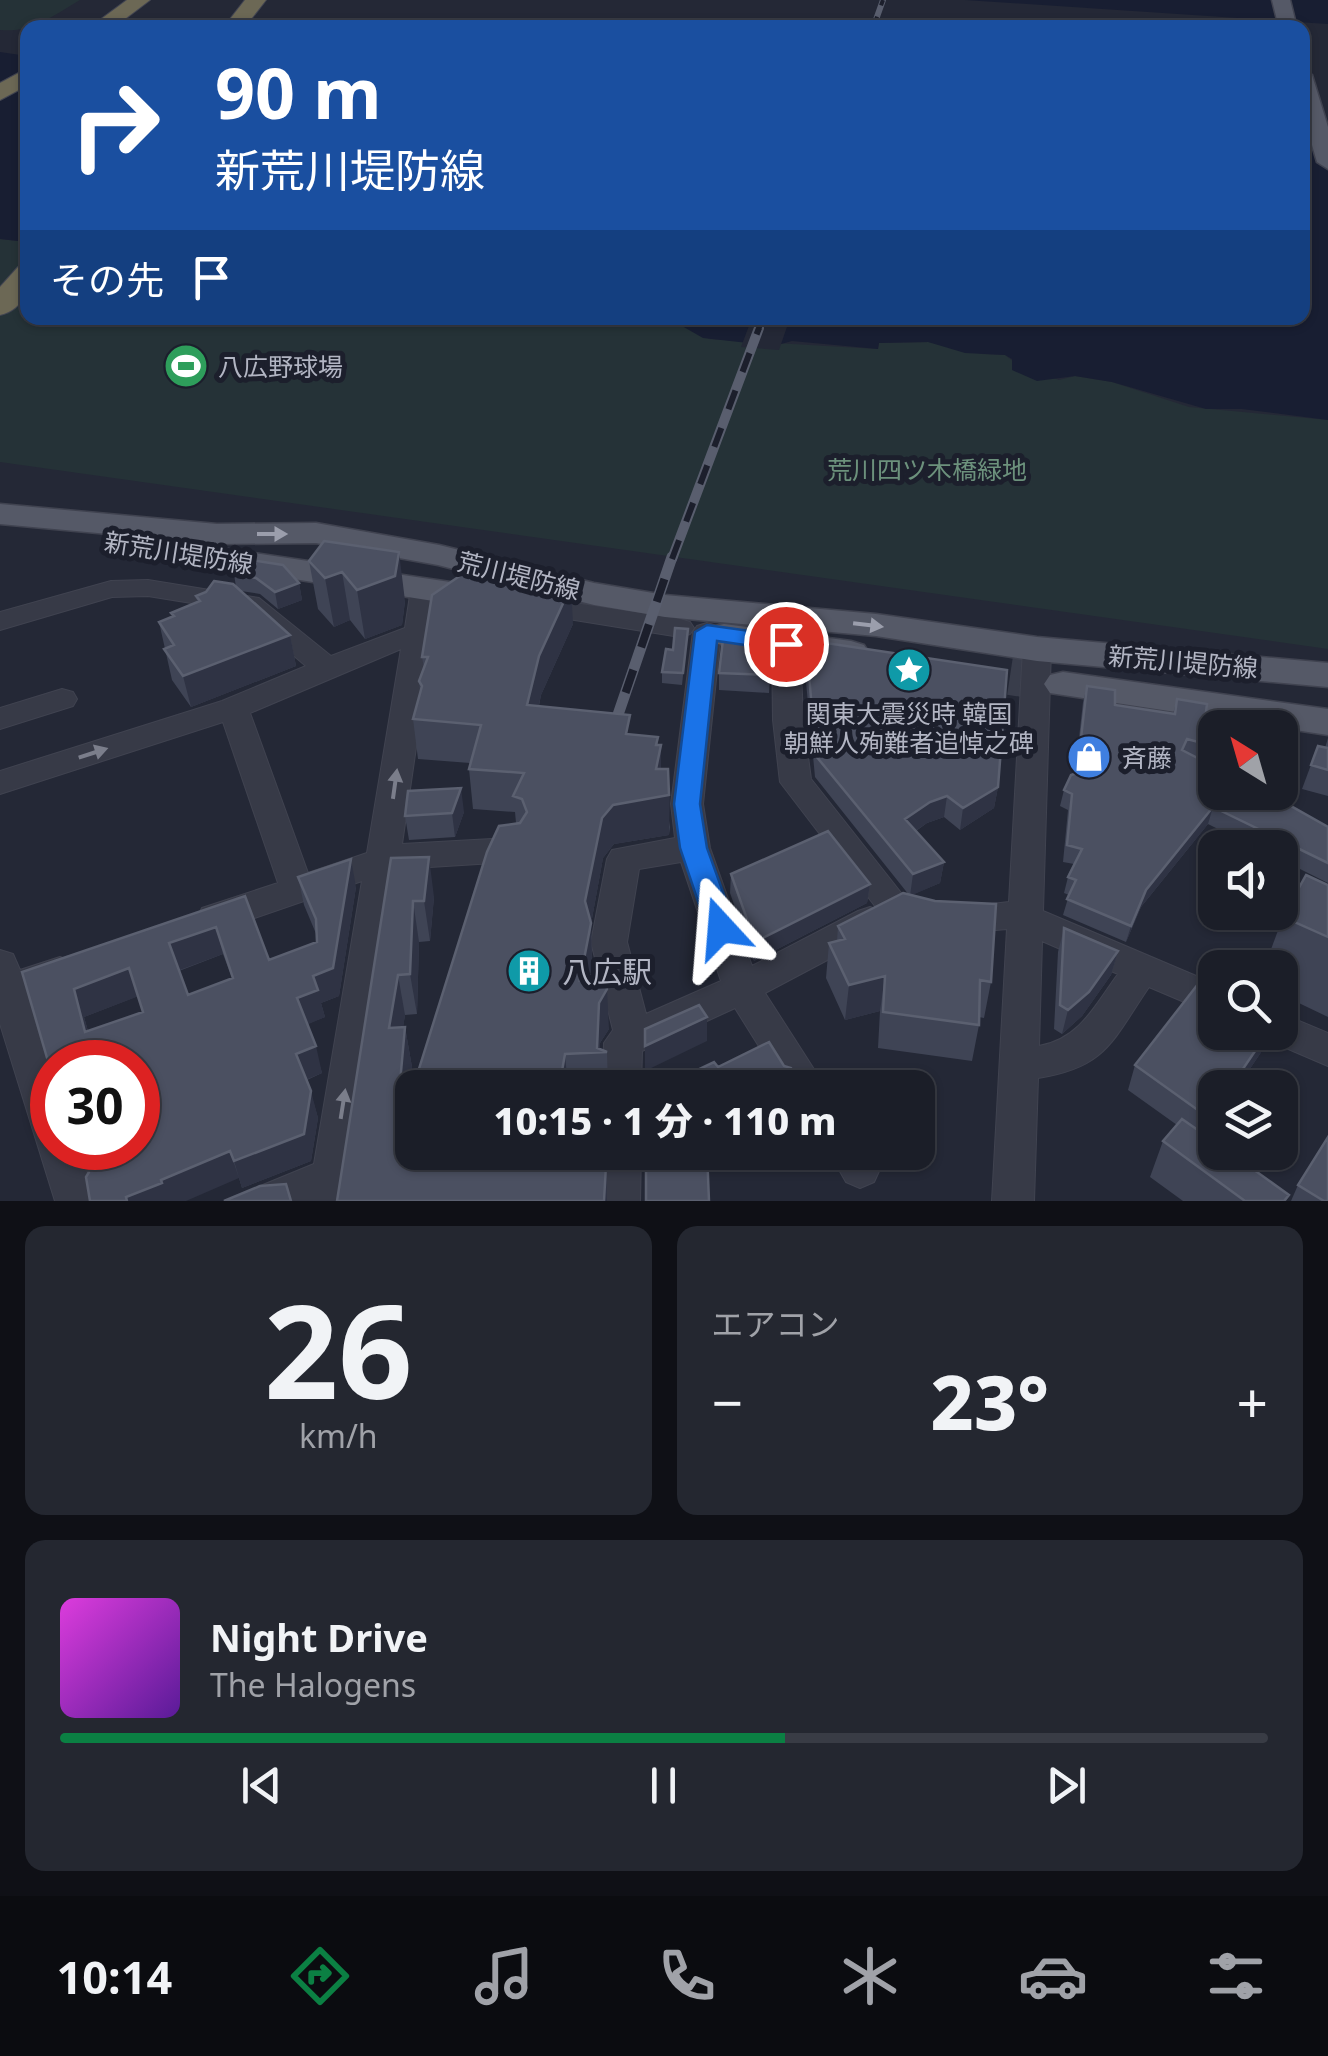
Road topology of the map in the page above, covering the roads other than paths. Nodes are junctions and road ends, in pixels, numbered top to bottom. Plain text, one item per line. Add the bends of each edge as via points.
1 (140, 0) edge
2 (256, 0) edge
3 (110, 20) edge
4 (240, 20) edge
5 (1310, 102) edge
6 (1328, 162) edge
7 (20, 282) edge
8 (0, 306) edge
9 (0, 514) edge
10 (0, 525) edge
11 (425, 589) junction
12 (533, 606) joint
13 (0, 621) edge
14 (693, 630) junction
15 (420, 633) junction
16 (786, 644) junction
17 (1037, 649) junction
18 (326, 668) junction
19 (1328, 675) edge
20 (1010, 676) tunnel mouth
21 (1062, 684) tunnel mouth
22 (62, 699) dead end
23 (233, 708) junction
24 (0, 719) edge
25 (1328, 722) edge
26 (0, 783) edge
27 (693, 848) junction
28 (510, 850) edge
29 (384, 859) junction
30 (297, 889) junction
31 (896, 908) junction
32 (1026, 919) junction
33 (188, 927) edge
34 (98, 958) edge
35 (1142, 968) junction
36 (3, 982) edge
37 (742, 988) junction
38 (1198, 993) edge
39 (634, 1037) junction
40 (1298, 1037) edge
41 (1328, 1050) edge
42 (30, 1065) edge
43 (1020, 1065) junction
44 (622, 1070) edge
45 (794, 1070) edge
46 (65, 1170) edge
47 (620, 1170) edge
48 (331, 1188) edge
49 (76, 1201) edge
50 (273, 1201) edge
51 (619, 1201) edge
52 (1013, 1201) edge

1 - 3 highway
2 - 4 highway
5 - 6 main road
7 - 8 highway
9 -> 17 main road, 荒川堤防線 via 358,539 627,601 876,625
10 - 11 main road, 新荒川堤防線
11 - 12 main road, 新荒川堤防線
11 - 15 street
12 - 14 street, 新荒川堤防線
13 - 18 street via 111,589 148,588 248,604
14 - 16 main road, 新荒川堤防線
14 - 27 street via 687,804
15 - 18 street
29 -> 15 street
16 - 20 main road, 新荒川堤防線
16 - 31 street via 796,782
17 - 19 main road, 新荒川堤防線
17 - 32 street
18 - 23 street
21 - 25 main road, 新荒川堤防線
22 - 24 street
26 -> 23 street
23 - 30 street
27 - 37 street
27 - 39 street via 618,859 609,942
28 - 29 street
29 - 30 street
48 -> 29 street
30 - 33 street
31 - 32 street via 936,923 999,914
31 - 37 street
32 - 35 street
32 - 43 street
34 - 36 street
35 - 38 street
35 - 43 street via 1090,1042 1069,1057
36 - 42 street
37 - 39 street
37 - 45 street
39 - 44 street via 623,1043
40 - 41 street
43 - 52 street
46 - 49 street
47 - 51 street
48 - 50 street

